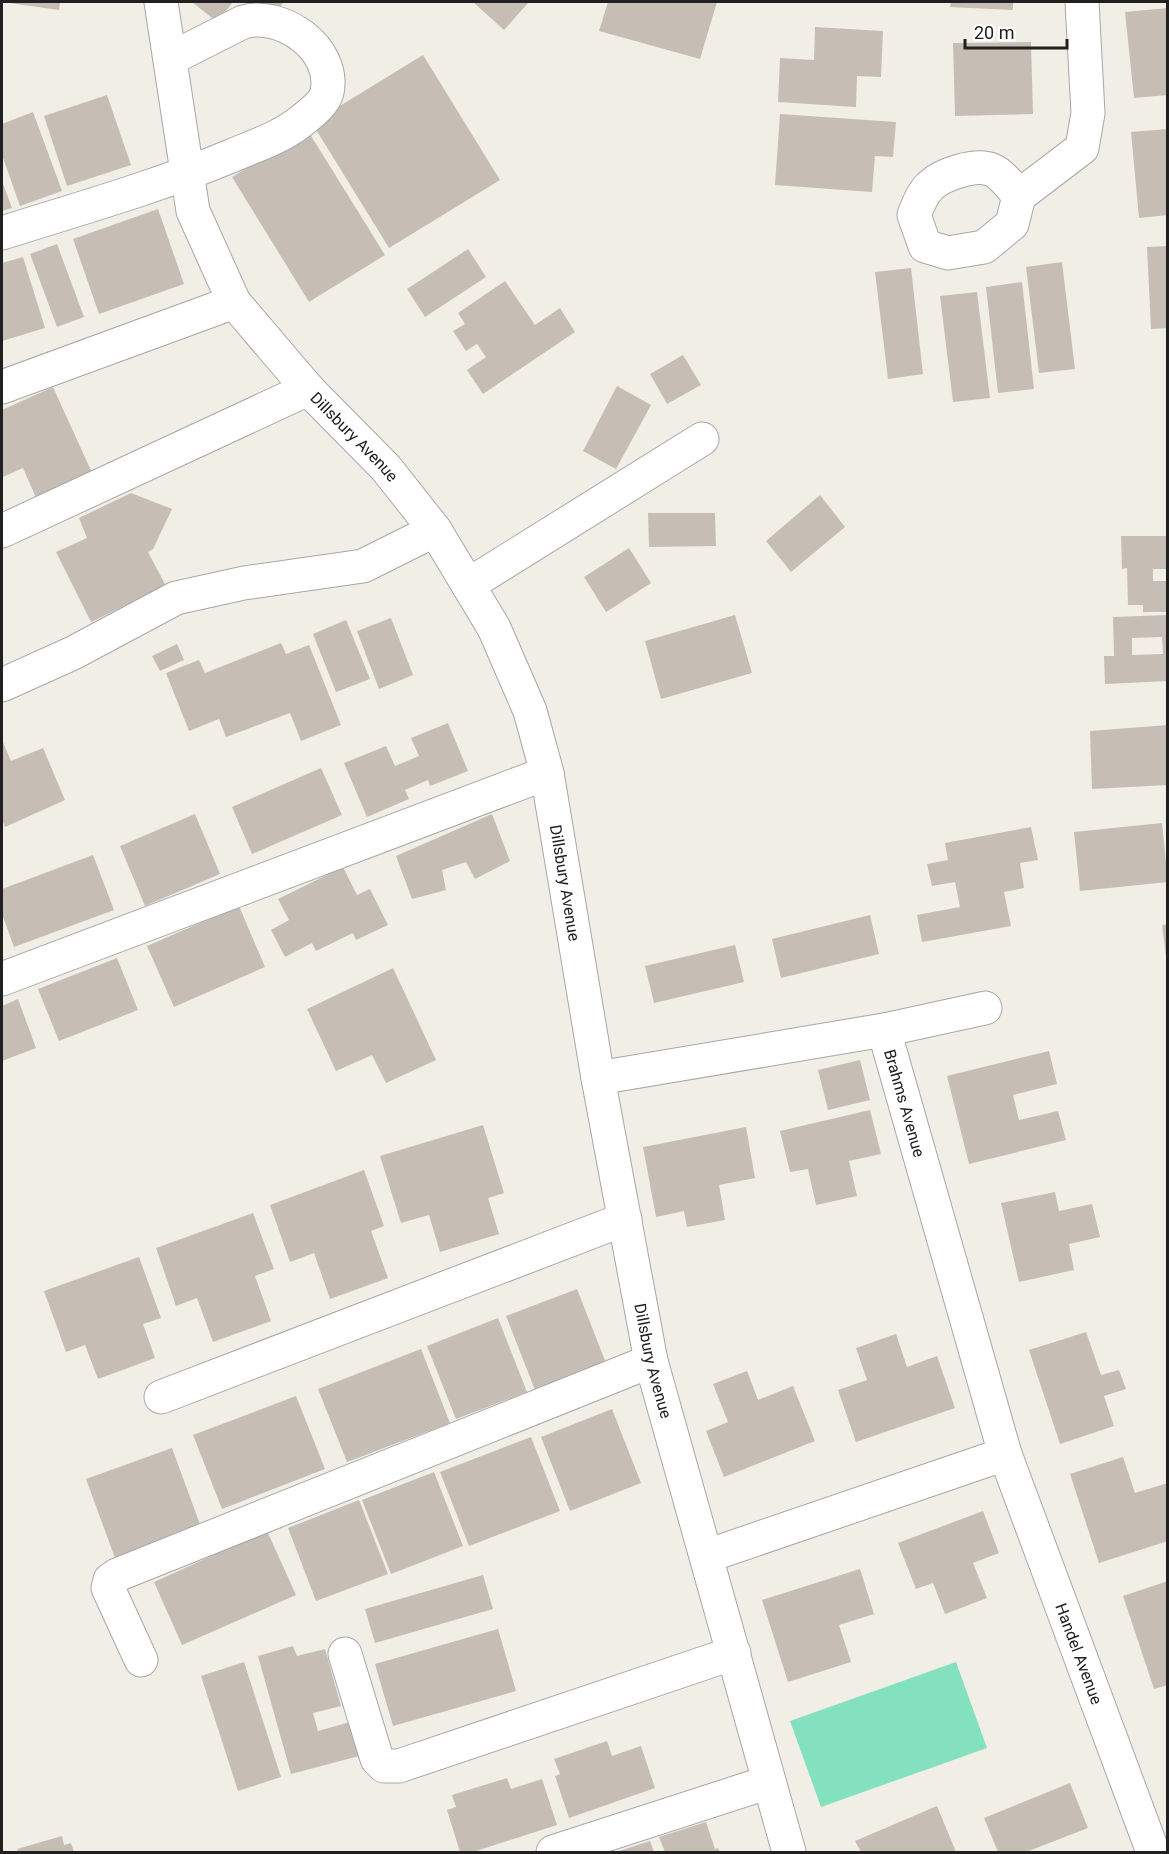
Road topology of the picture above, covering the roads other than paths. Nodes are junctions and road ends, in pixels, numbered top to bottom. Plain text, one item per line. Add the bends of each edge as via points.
1 (161, 2) edge
2 (1082, 2) edge
3 (170, 59) junction
4 (187, 174) junction
5 (1019, 196) dead end
6 (2, 233) edge
7 (234, 302) junction
8 (2, 387) edge
9 (308, 389) junction
10 (702, 439) dead end
11 (435, 530) junction
12 (2, 531) edge
13 (468, 585) junction
14 (2, 685) edge
15 (547, 773) junction
16 (2, 979) edge
17 (985, 1008) dead end
18 (884, 1030) junction
19 (598, 1078) junction
20 (625, 1219) junction
21 (651, 1361) junction
22 (161, 1397) dead end
23 (1005, 1454) junction
24 (707, 1556) junction
25 (734, 1653) junction
26 (345, 1654) dead end
27 (141, 1660) dead end
28 (769, 1782) junction
29 (553, 1852) edge
30 (789, 1852) edge
31 (1154, 1852) edge

1 - 3 street, Dillsbury Avenue
2 - 5 street via 1088,113 1082,148
3 - 4 street, Dillsbury Avenue
3 - 4 street via 243,22 265,20 283,23 298,32 322,60 327,75 327,93 300,122 278,136
4 - 6 street
4 - 7 street, Dillsbury Avenue via 193,210
7 - 8 street
7 - 9 street, Dillsbury Avenue
9 - 11 street, Dillsbury Avenue via 386,468
9 - 12 street
10 - 13 street
11 - 13 street, Dillsbury Avenue
11 - 14 street via 363,566 244,583 176,598
13 - 15 street, Dillsbury Avenue via 494,628 530,711
15 - 16 street
15 - 19 street, Dillsbury Avenue
17 - 18 street
18 - 19 street, Brahms Avenue
18 - 23 street, Brahms Avenue
19 - 20 street, Dillsbury Avenue
20 - 21 street, Dillsbury Avenue
20 - 22 street
21 - 24 street, Dillsbury Avenue
21 - 27 street via 117,1575 108,1588
23 - 24 street
23 - 31 street, Handel Avenue
24 - 25 street, Dillsbury Avenue
25 - 26 street via 399,1766 384,1766 377,1759
25 - 28 street, Dillsbury Avenue
28 - 29 street
28 - 30 street, Dillsbury Avenue

